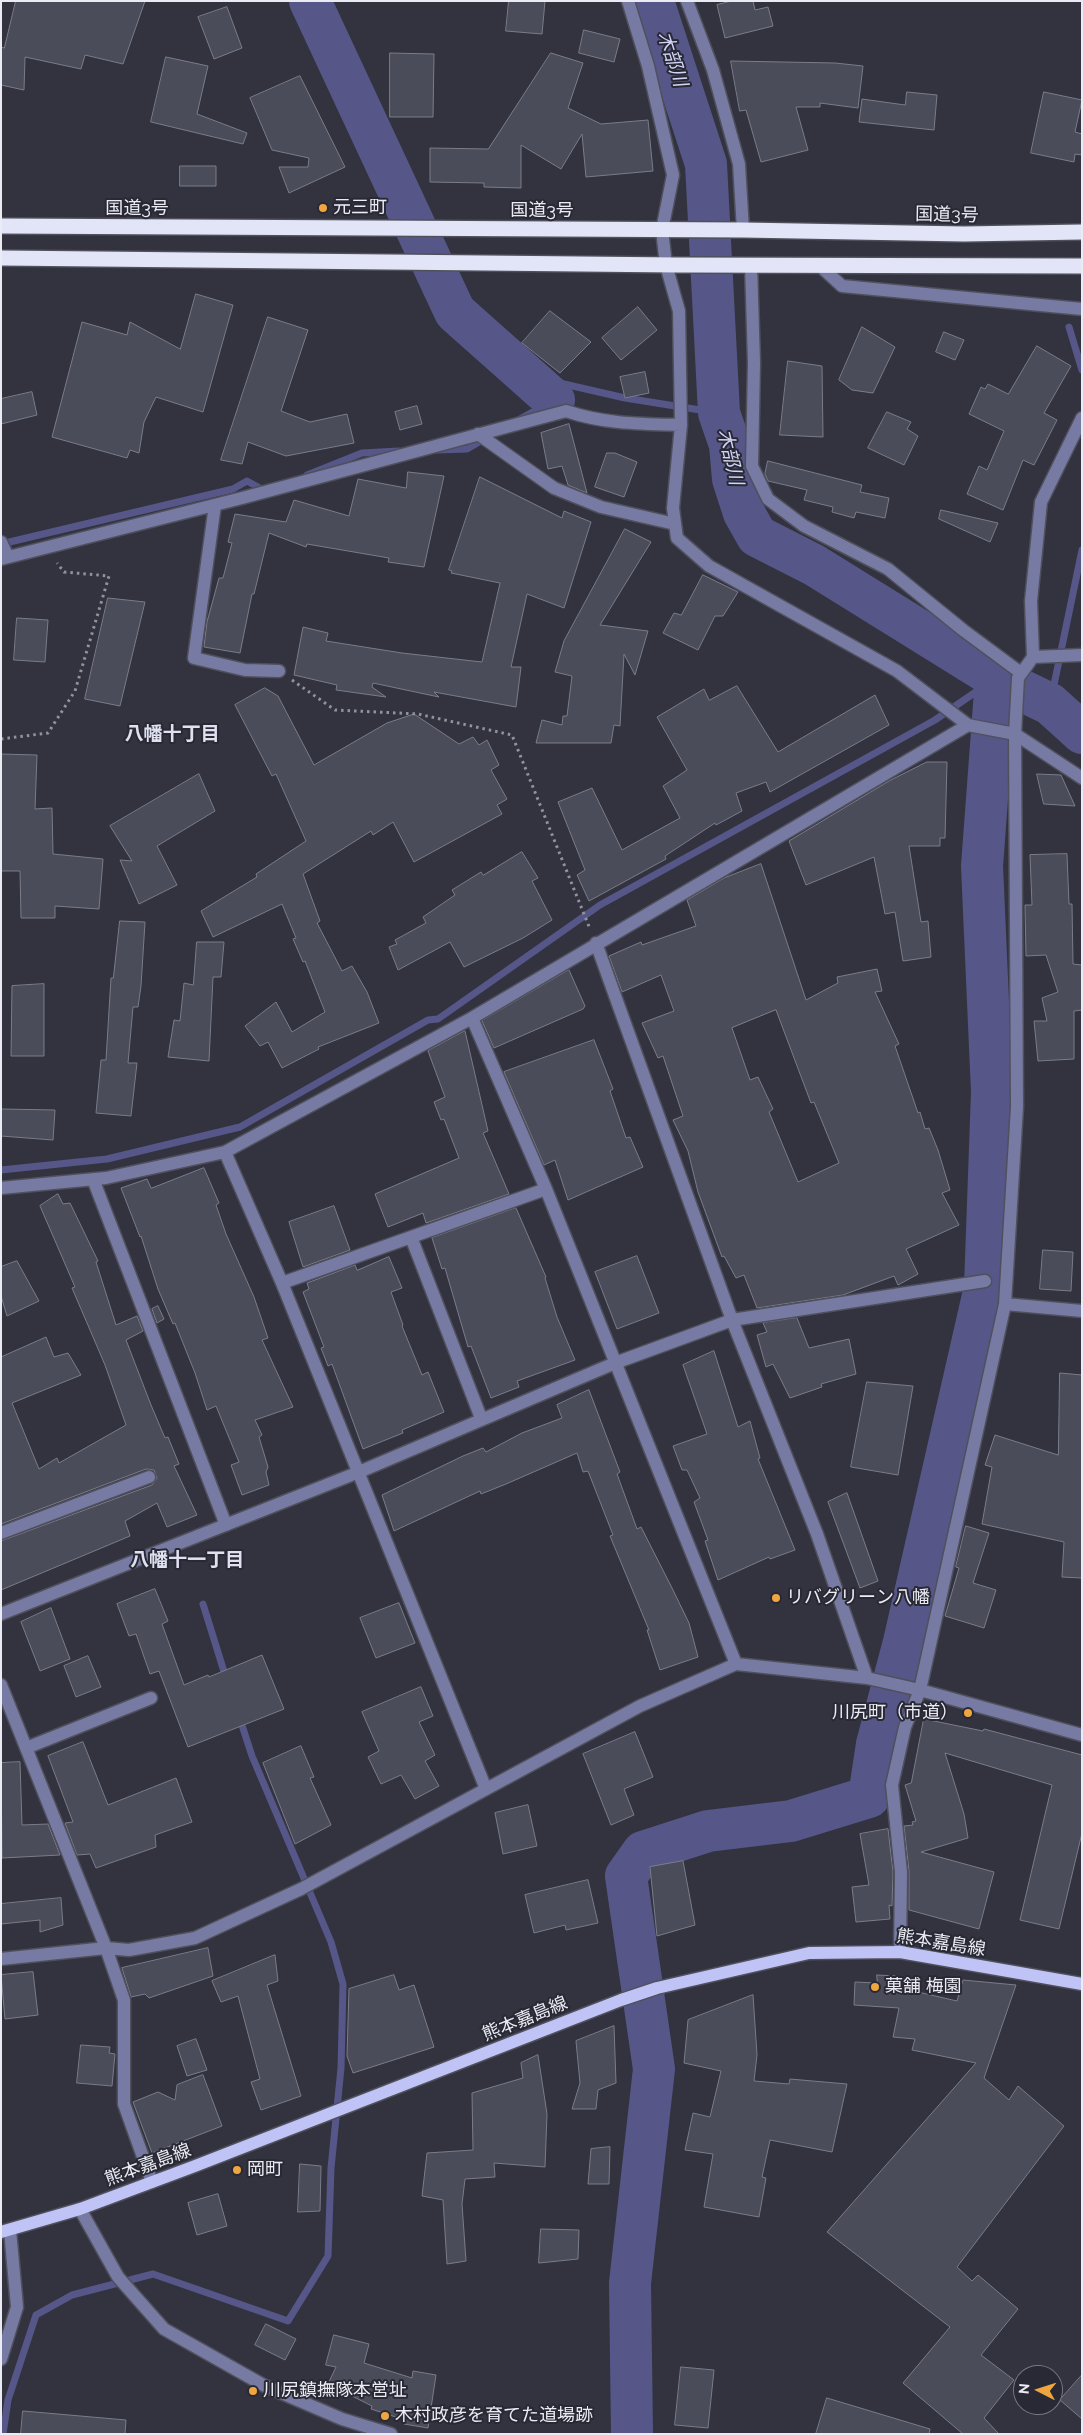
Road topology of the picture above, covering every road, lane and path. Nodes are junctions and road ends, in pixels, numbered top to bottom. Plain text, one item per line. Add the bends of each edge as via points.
1 (628, 1) edge
2 (687, 1) edge
3 (1, 226) edge
4 (669, 230) junction
5 (743, 230) junction
6 (1082, 232) edge
7 (1, 258) edge
8 (745, 264) junction
9 (818, 264) junction
10 (671, 265) junction
11 (1082, 266) edge
12 (1082, 309) edge
13 (1082, 418) edge
14 (681, 425) junction
15 (478, 434) junction
16 (215, 505) junction
17 (675, 524) junction
18 (1, 542) edge
19 (43, 548) junction
20 (4, 558) edge
21 (1082, 655) edge
22 (1033, 657) junction
23 (279, 671) joint
24 (1020, 675) junction
25 (968, 725) junction
26 (1015, 734) junction
27 (1, 738) edge
28 (1082, 778) edge
29 (596, 943) junction
30 (472, 1018) junction
31 (225, 1152) junction
32 (93, 1179) junction
33 (1, 1188) edge
34 (546, 1189) junction
35 (411, 1237) junction
36 (985, 1281) dead end
37 (282, 1283) junction
38 (1004, 1304) junction
39 (1082, 1311) edge
40 (732, 1320) junction
41 (615, 1363) junction
42 (481, 1418) junction
43 (359, 1472) junction
44 (149, 1477) dead end
45 (226, 1525) junction
46 (1, 1533) edge
47 (1, 1614) edge
48 (736, 1664) junction
49 (867, 1678) junction
50 (1, 1685) edge
51 (920, 1690) junction
52 (151, 1698) dead end
53 (1082, 1735) edge
54 (26, 1748) junction
55 (486, 1789) junction
56 (106, 1948) junction
57 (900, 1952) junction
58 (1, 1959) edge
59 (1082, 1984) edge
60 (152, 2182) junction
61 (80, 2209) junction
62 (6, 2231) edge
63 (1, 2359) edge
64 (391, 2434) edge

1 - 4 street via 648,66 673,176
2 - 5 street via 713,70 739,164
3 - 4 highway, 国道3号
4 - 5 highway, 国道3号
4 - 10 street
5 - 6 highway, 国道3号 via 964,234
7 - 10 highway
8 - 9 highway
8 - 10 highway
8 - 24 street via 754,363 752,466 768,499 804,526 888,569
9 - 11 highway
9 - 12 street via 842,286
10 - 14 street via 680,311
13 - 22 street via 1041,502 1031,601
14 - 15 street via 614,423 566,411
14 - 17 street via 673,508
15 - 16 street
15 - 17 street via 554,488 600,507
16 - 19 street
16 - 23 street via 194,658 245,670
17 - 25 street via 677,538 709,566 897,671
18 - 20 street
19 - 20 street
19 - 27 path via 64,572 108,576 75,691 48,733
21 - 22 street
22 - 24 street
23 - 29 path via 335,710 418,714 512,735
24 - 26 street
25 - 26 street
25 - 29 street
26 - 28 street
26 - 38 street via 1017,1107
29 - 30 street
29 - 40 street
30 - 31 street
30 - 34 street
31 - 32 street
31 - 37 street
32 - 33 street
32 - 45 street
34 - 35 street
34 - 41 street
35 - 37 street
35 - 42 street
36 - 40 street
37 - 43 street
38 - 39 street
38 - 51 street
40 - 41 street
40 - 49 street via 817,1534
41 - 42 street
41 - 48 street
42 - 43 street
43 - 45 street
43 - 55 street
44 - 46 street
45 - 47 street
48 - 49 street
48 - 55 street via 640,1706
49 - 51 street
50 - 54 street
51 - 53 street
51 - 57 street via 905,1726 892,1785 901,1872
52 - 54 street
54 - 56 street
55 - 56 street via 301,1889 195,1938 129,1950
56 - 58 street
56 - 60 street via 124,2000 124,2104
57 - 59 main road, 熊本嘉島線
57 - 60 main road, 熊本嘉島線 via 809,1953 657,1988
60 - 61 main road, 熊本嘉島線
61 - 62 main road, 熊本嘉島線
61 - 64 street via 118,2277 164,2329 265,2386 342,2420
62 - 63 street via 17,2307

